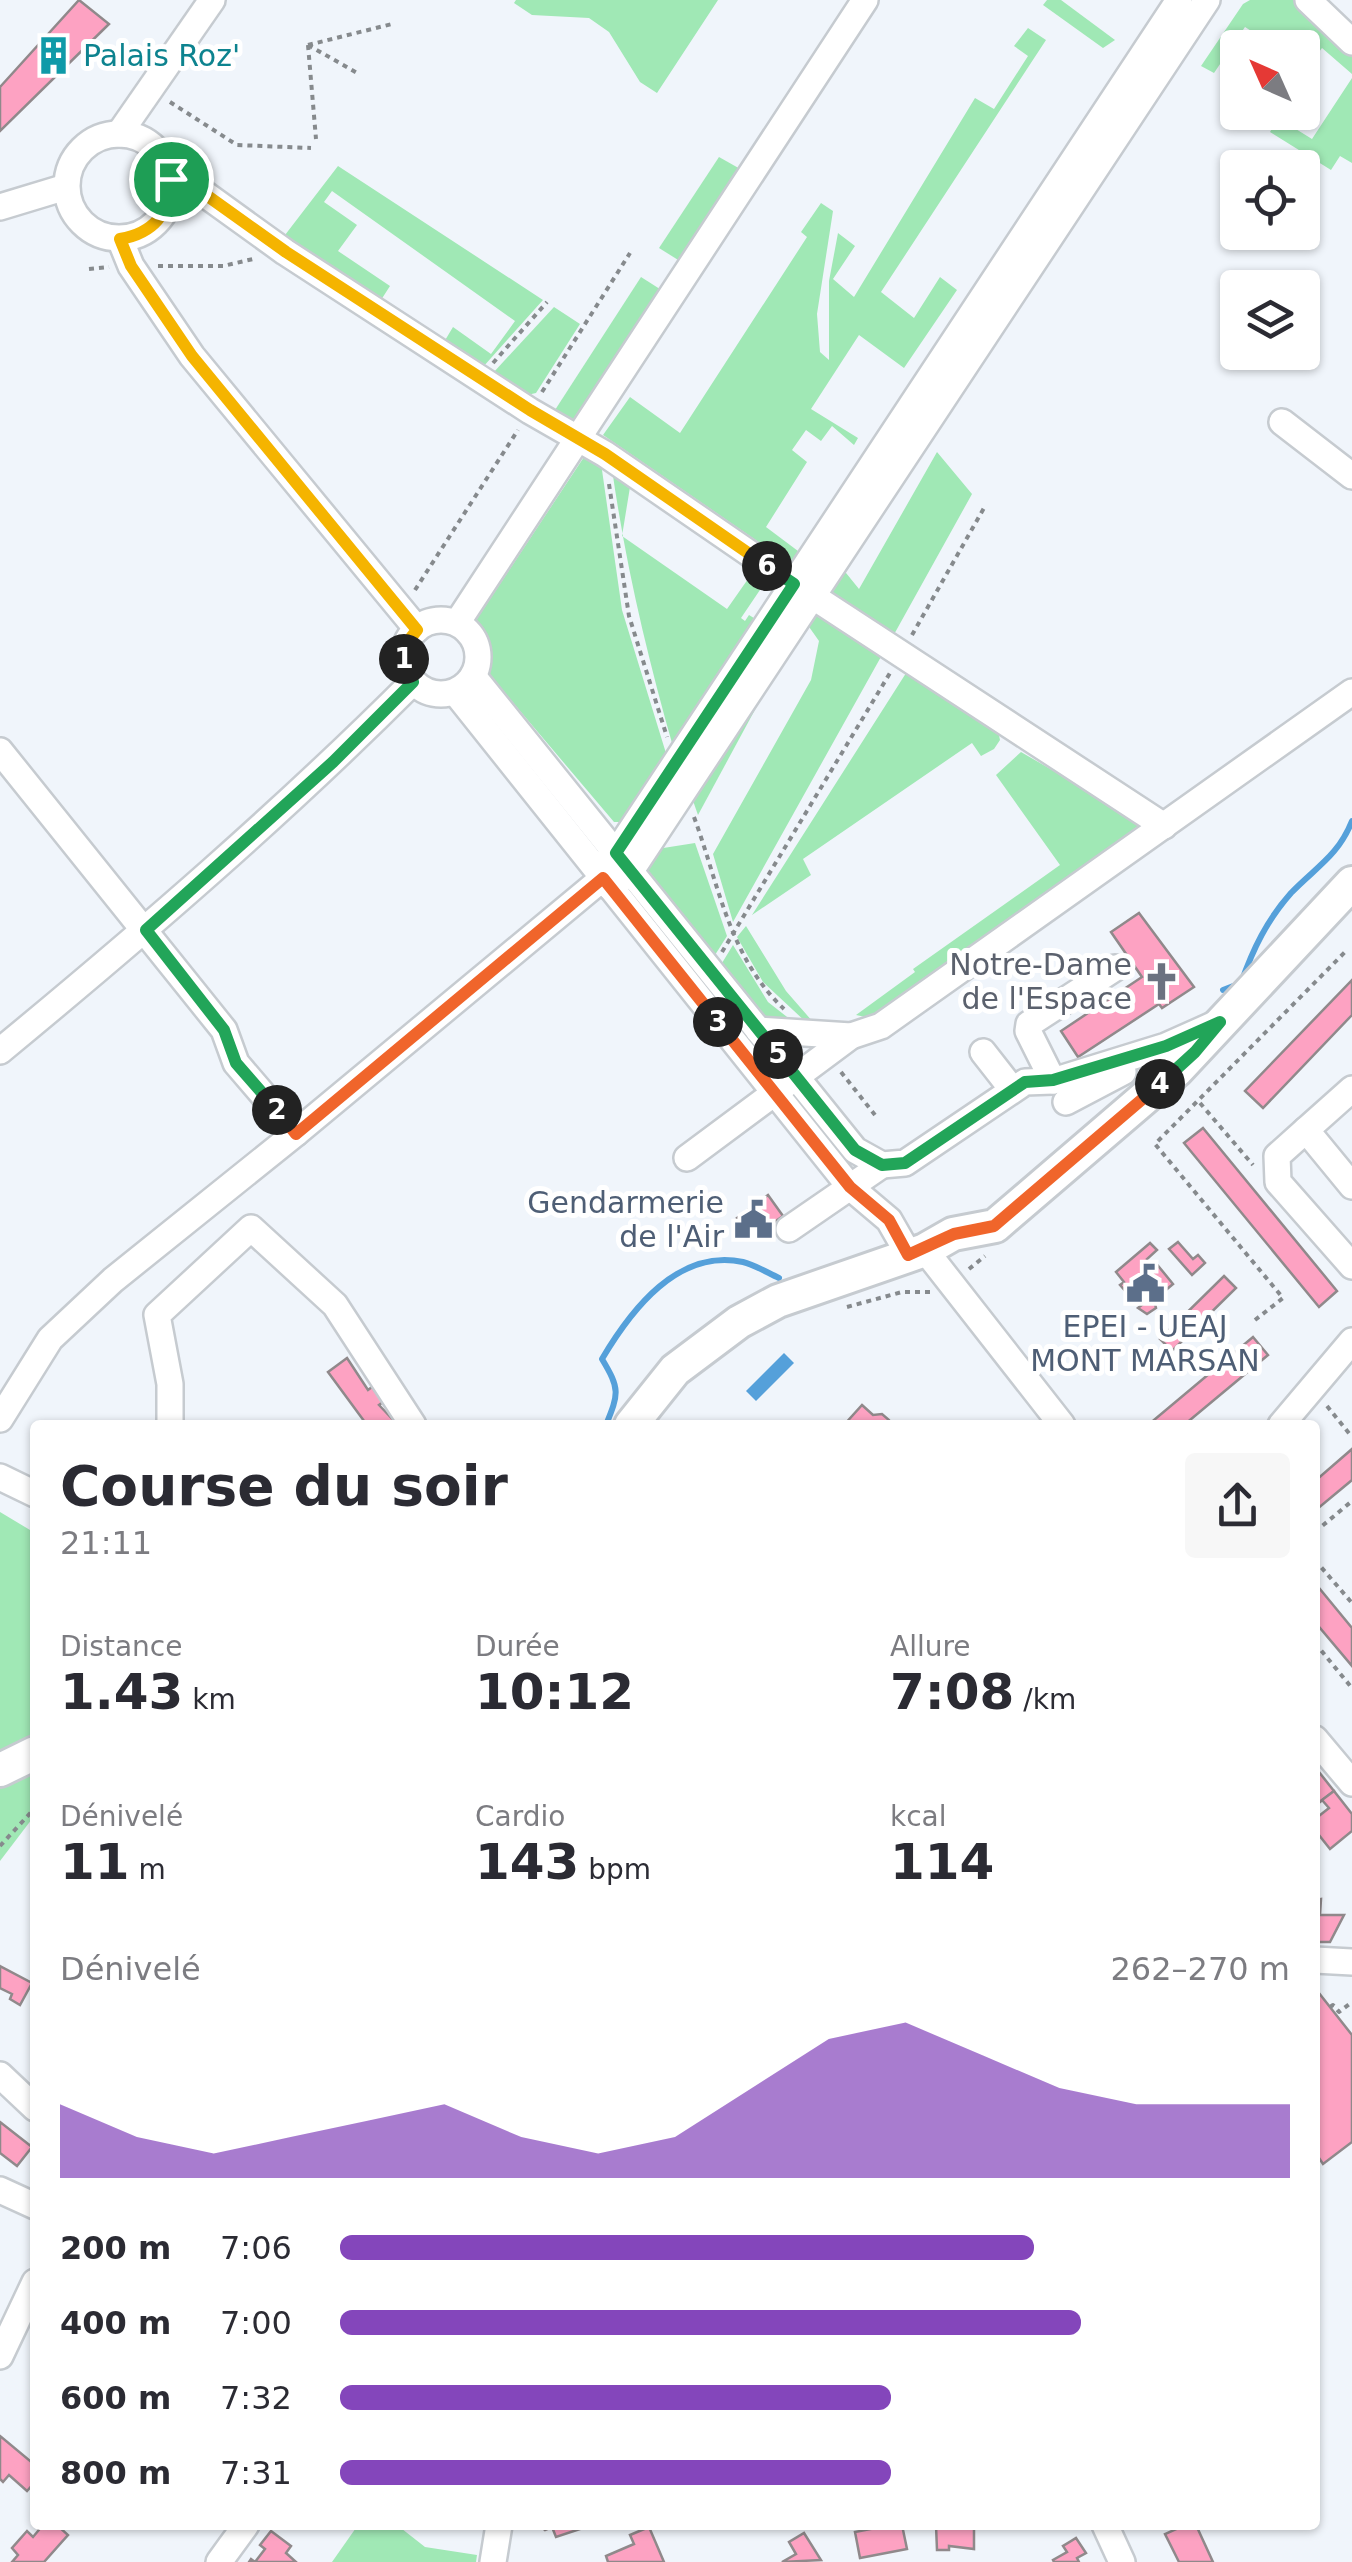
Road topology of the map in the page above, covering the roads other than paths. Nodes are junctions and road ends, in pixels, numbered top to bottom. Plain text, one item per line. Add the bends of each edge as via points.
1 (212, 0) edge
2 (866, 0) edge
3 (1179, 0) edge
4 (1207, 0) edge
5 (1308, 0) edge
6 (1352, 42) edge
7 (119, 134) junction
8 (171, 179) junction
9 (66, 187) junction
10 (0, 207) edge
11 (120, 239) junction
12 (1282, 422) dead end
13 (580, 438) junction
14 (1352, 476) edge
15 (803, 590) junction
16 (409, 620) junction
17 (457, 623) junction
18 (413, 682) junction
19 (464, 684) junction
20 (1352, 692) edge
21 (0, 751) edge
22 (1164, 826) junction
23 (611, 872) junction
24 (1352, 883) edge
25 (146, 930) junction
26 (1115, 968) dead end
27 (1220, 1022) junction
28 (758, 1030) junction
29 (851, 1036) junction
30 (0, 1052) edge
31 (983, 1052) dead end
32 (1195, 1052) junction
33 (796, 1078) junction
34 (1012, 1089) junction
35 (1352, 1089) edge
36 (1060, 1091) junction
37 (775, 1094) junction
38 (1306, 1130) junction
39 (296, 1134) junction
40 (687, 1158) dead end
41 (882, 1165) junction
42 (1352, 1186) edge
43 (850, 1187) junction
44 (789, 1229) dead end
45 (917, 1253) junction
46 (1352, 1266) edge
47 (1352, 1341) edge
48 (0, 1419) edge
49 (170, 1420) edge
50 (409, 1420) edge
51 (635, 1420) edge
52 (1058, 1420) edge
53 (1285, 1420) edge
54 (0, 1477) edge
55 (30, 1492) edge
56 (1320, 1745) edge
57 (30, 1755) edge
58 (0, 1770) edge
59 (1352, 1783) edge
60 (1320, 1960) edge
61 (1352, 1962) edge
62 (0, 2075) edge
63 (30, 2103) edge
64 (0, 2190) edge
65 (30, 2204) edge
66 (24, 2302) edge
67 (0, 2356) edge
68 (242, 2530) edge
69 (498, 2530) edge
70 (1107, 2530) edge
71 (219, 2562) edge
72 (493, 2562) edge
73 (1122, 2562) edge

1 - 7 street
2 - 13 street
3 - 15 street
4 - 15 street
5 - 6 street
7 - 8 street via 148,142
7 - 9 street via 88,144 76,156
8 - 11 street via 164,213 138,236
8 - 13 street via 188,182 286,252
9 - 10 street
9 - 11 street via 68,204 88,230
11 - 16 street via 192,356
12 - 14 street
13 - 15 street
13 - 17 street
15 - 22 street
15 - 23 street
16 - 17 street
16 - 18 street via 404,656
17 - 19 street via 474,640 478,664
18 - 19 street via 431,693
18 - 25 street
19 - 23 street
20 - 22 street
21 - 25 street
22 - 29 street via 881,1026
23 - 28 street via 711,971
23 - 37 street
23 - 39 street
24 - 27 main road
25 - 30 street
25 - 39 street via 224,1030 236,1063
26 - 36 street via 1028,1024
27 - 32 main road
27 - 36 street
28 - 29 street
28 - 33 street
29 - 33 street
31 - 34 street
32 - 36 street via 1162,1056
32 - 45 main road via 994,1226 954,1234
33 - 37 street
33 - 41 street via 855,1150
34 - 36 street via 1025,1082
34 - 41 street via 905,1163
35 - 38 street
37 - 40 street
37 - 43 street
38 - 42 street
38 - 46 street via 1277,1156 1278,1182
39 - 48 street via 50,1339
41 - 43 street
43 - 44 street
43 - 45 street
45 - 51 main road via 778,1300 739,1322 675,1370
45 - 52 street via 951,1281
47 - 53 street
49 - 50 street via 157,1315 251,1228 335,1305
54 - 55 street
56 - 59 street
57 - 58 main road
60 - 61 street
62 - 63 street
64 - 65 street
66 - 67 street
68 - 71 street
69 - 72 street
70 - 73 street

